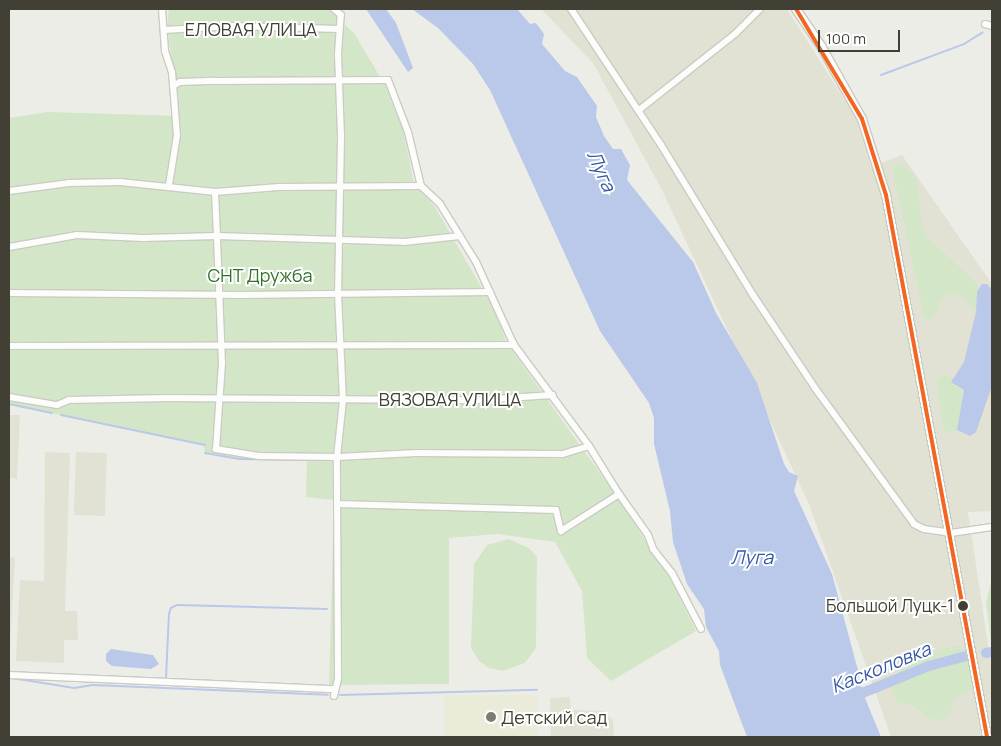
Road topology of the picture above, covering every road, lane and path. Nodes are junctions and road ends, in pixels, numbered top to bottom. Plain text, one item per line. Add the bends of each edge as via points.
1 (162, 9) edge
2 (334, 9) edge
3 (571, 9) edge
4 (760, 9) edge
5 (796, 9) edge
6 (985, 24) dead end
7 (992, 26) edge
8 (339, 29) junction
9 (164, 30) junction
10 (339, 82) junction
11 (173, 86) junction
12 (639, 110) junction
13 (169, 186) junction
14 (339, 186) junction
15 (421, 186) junction
16 (9, 191) edge
17 (214, 192) junction
18 (217, 236) junction
19 (460, 236) junction
20 (338, 240) junction
21 (9, 247) edge
22 (490, 292) junction
23 (9, 293) edge
24 (221, 294) junction
25 (338, 294) junction
26 (222, 345) junction
27 (514, 345) junction
28 (9, 346) edge
29 (339, 347) junction
30 (553, 395) junction
31 (9, 397) edge
32 (220, 399) junction
33 (344, 400) junction
34 (589, 446) junction
35 (337, 457) junction
36 (619, 494) junction
37 (338, 504) junction
38 (992, 528) edge
39 (951, 533) junction
40 (701, 629) dead end
41 (9, 675) edge
42 (987, 737) edge

1 - 9 street
2 - 8 street via 341,15
3 - 12 street
4 - 12 street via 721,46
5 - 39 street via 862,119 875,156 893,228
6 - 7 street
8 - 9 street, ЕЛОВАЯ УЛИЦА via 232,26
8 - 10 street
9 - 11 street
10 - 11 street via 215,81 180,82
10 - 14 street
10 - 15 street via 388,80 408,132
11 - 13 street via 177,135
12 - 39 street via 753,295 891,493 914,524
13 - 16 street via 69,183
13 - 17 street
14 - 15 street
14 - 17 street
14 - 20 street
15 - 19 street via 440,204
17 - 18 street
18 - 20 street
18 - 21 street via 143,238 77,235
18 - 24 street
19 - 20 street via 404,242
19 - 22 street
20 - 25 street
22 - 25 street
22 - 27 street
23 - 24 street
24 - 25 street
24 - 26 street
25 - 29 street
26 - 28 street
26 - 29 street
26 - 32 street
27 - 29 street
27 - 30 street
29 - 33 street
30 - 33 street, ВЯЗОВАЯ УЛИЦА via 512,399
30 - 34 street
31 - 32 street, ВЯЗОВАЯ УЛИЦА via 57,405 69,400
32 - 33 street, ВЯЗОВАЯ УЛИЦА
32 - 35 street via 216,449 259,456
33 - 35 street
34 - 35 street via 562,454 416,453
34 - 36 street
35 - 37 street
36 - 37 street via 561,531 556,510
36 - 40 street via 672,573
37 - 41 street via 338,678 334,692
38 - 39 street
39 - 42 street

